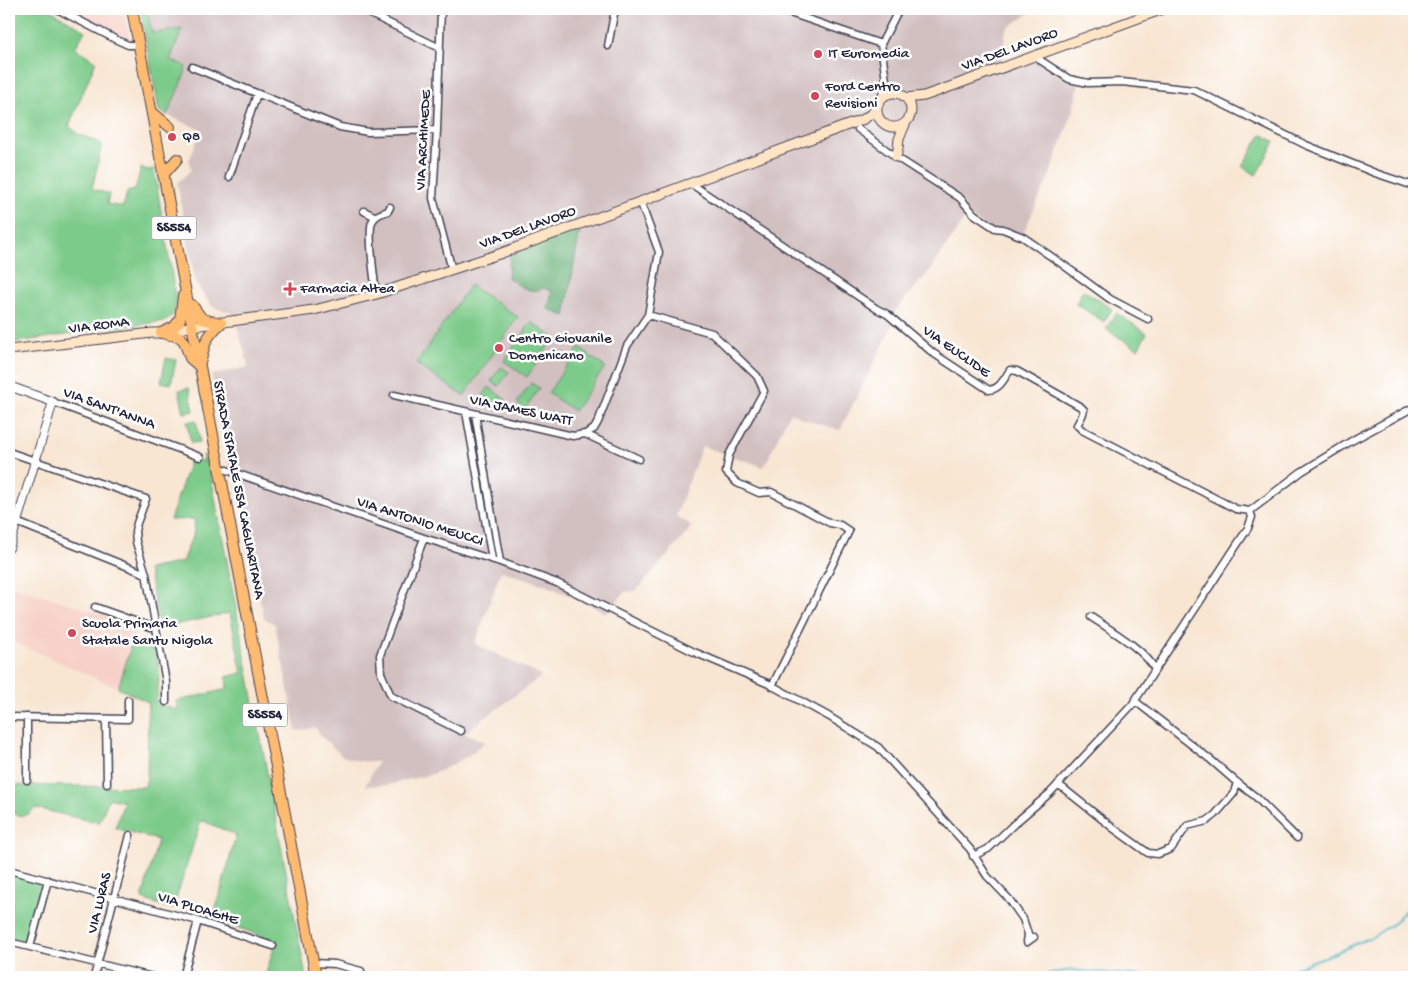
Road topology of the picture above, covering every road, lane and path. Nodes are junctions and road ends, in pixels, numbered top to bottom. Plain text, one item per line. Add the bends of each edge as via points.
1 (57, 9) edge
2 (132, 9) edge
3 (360, 9) edge
4 (441, 9) edge
5 (615, 9) edge
6 (778, 9) edge
7 (899, 9) edge
8 (1163, 9) edge
9 (881, 44) junction
10 (139, 45) junction
11 (608, 46) dead end
12 (440, 48) junction
13 (1037, 55) junction
14 (192, 68) dead end
15 (886, 81) junction
16 (894, 93) junction
17 (256, 94) junction
18 (924, 96) junction
19 (881, 98) junction
20 (906, 98) junction
21 (876, 110) junction
22 (911, 110) junction
23 (152, 112) junction
24 (864, 119) junction
25 (879, 120) junction
26 (906, 122) junction
27 (887, 126) junction
28 (170, 127) dead end
29 (858, 129) dead end
30 (438, 130) junction
31 (896, 157) junction
32 (177, 159) dead end
33 (164, 174) junction
34 (229, 177) dead end
35 (690, 183) junction
36 (1414, 186) edge
37 (640, 201) junction
38 (390, 207) dead end
39 (364, 211) dead end
40 (376, 217) junction
41 (452, 270) junction
42 (184, 282) junction
43 (377, 294) junction
44 (648, 315) junction
45 (1148, 319) dead end
46 (221, 323) junction
47 (193, 326) junction
48 (161, 333) junction
49 (9, 350) edge
50 (199, 366) junction
51 (9, 386) edge
52 (394, 395) dead end
53 (53, 402) junction
54 (1414, 407) edge
55 (466, 412) junction
56 (475, 414) junction
57 (585, 434) junction
58 (9, 452) edge
59 (200, 457) dead end
60 (639, 459) dead end
61 (36, 461) junction
62 (218, 467) junction
63 (487, 486) junction
64 (480, 487) junction
65 (1250, 511) junction
66 (12, 521) edge
67 (424, 538) junction
68 (9, 548) edge
69 (492, 559) junction
70 (500, 562) junction
71 (146, 574) junction
72 (95, 607) dead end
73 (1091, 617) dead end
74 (156, 627) junction
75 (1155, 670) junction
76 (772, 686) junction
77 (128, 700) dead end
78 (1135, 701) junction
79 (166, 702) dead end
80 (9, 717) edge
81 (27, 717) junction
82 (106, 719) junction
83 (461, 731) dead end
84 (27, 780) dead end
85 (1237, 782) junction
86 (107, 784) dead end
87 (1058, 784) junction
88 (130, 835) dead end
89 (1297, 838) dead end
90 (973, 856) junction
91 (9, 870) edge
92 (48, 880) junction
93 (114, 898) junction
94 (198, 921) junction
95 (1034, 937) dead end
96 (9, 942) edge
97 (274, 946) dead end
98 (30, 947) junction
99 (97, 963) junction
100 (313, 963) junction
101 (361, 971) dead end
102 (94, 977) edge
103 (153, 977) edge
104 (183, 977) edge
105 (316, 977) edge

1 - 10 street via 128,45
2 - 10 main road, STRADA STATALE 554 CAGLIARITANA / SS554
3 - 12 street
4 - 12 street, VIA ARCHIMEDE
5 - 11 street
6 - 9 street
7 - 9 street
8 - 13 main road, VIA DEL LAVORO
9 - 15 street
10 - 23 main road, STRADA STATALE 554 CAGLIARITANA / SS554
12 - 30 street, VIA ARCHIMEDE
13 - 18 main road, VIA DEL LAVORO
13 - 36 street via 1069,79 1194,90 1306,145 1375,174
14 - 17 street
15 - 16 street
15 - 19 street
16 - 19 main road
16 - 20 main road
17 - 30 street via 340,126 368,132
17 - 34 street
18 - 20 main road
18 - 22 main road
19 - 21 main road
20 - 22 main road
21 - 24 main road
21 - 25 main road
22 - 26 main road
23 - 28 main road
23 - 33 main road, STRADA STATALE 554 CAGLIARITANA / SS554
24 - 25 main road
24 - 35 main road, VIA DEL LAVORO
25 - 27 main road
26 - 27 main road via 900,126
26 - 31 main road via 898,138
27 - 31 main road via 892,132
29 - 31 street
30 - 41 street, VIA ARCHIMEDE via 433,198
31 - 45 street via 960,198 974,214 995,228 1023,237 1110,299
32 - 33 main road
33 - 42 main road, STRADA STATALE 554 CAGLIARITANA / SS554
35 - 37 main road, VIA DEL LAVORO
35 - 65 street, VIA EUCLIDE via 887,314 933,353 989,390 995,390 1010,370 1017,371 1081,407 1084,410 1077,425 1082,430 1236,509
37 - 41 main road, VIA DEL LAVORO
37 - 44 street via 659,252
38 - 40 street
39 - 40 street
40 - 43 street via 371,232
41 - 43 main road, VIA DEL LAVORO
42 - 46 main road via 193,308 202,319
42 - 47 main road, STRADA STATALE 554 CAGLIARITANA / SS554
42 - 48 main road via 180,320
43 - 46 main road, VIA DEL LAVORO via 314,310
44 - 57 street via 627,346 598,422
44 - 76 street via 712,333 757,376 764,391 729,455 726,472 737,483 759,494 771,492 850,531
46 - 47 main road, VIA DEL LAVORO
46 - 50 main road via 208,336
47 - 48 main road, VIA ROMA
47 - 50 main road, STRADA STATALE 554 CAGLIARITANA / SS554
48 - 49 main road, VIA ROMA
48 - 50 main road via 180,337 190,358
50 - 62 main road, STRADA STATALE 554 CAGLIARITANA / SS554
51 - 53 street, VIA SANT'ANNA
52 - 55 street, VIA JAMES WATT
53 - 59 street, VIA SANT'ANNA
53 - 61 street
54 - 65 street via 1301,472
55 - 56 street, VIA JAMES WATT
55 - 64 street
56 - 57 street, VIA JAMES WATT via 573,436
56 - 63 street
57 - 60 street, VIA JAMES WATT
58 - 61 street
61 - 66 street
61 - 71 street via 146,499 135,531
62 - 67 street, VIA ANTONIO MEUCCI
62 - 100 main road, STRADA STATALE 554 CAGLIARITANA / SS554
63 - 64 street
63 - 70 street
64 - 69 street
65 - 75 street via 1252,517 1248,528
66 - 68 street
66 - 71 street
67 - 69 street, VIA ANTONIO MEUCCI
67 - 83 street via 380,655 380,673 391,696
69 - 70 street, VIA ANTONIO MEUCCI
70 - 76 street, VIA ANTONIO MEUCCI via 558,583 694,652
71 - 74 street
72 - 74 street
73 - 75 street via 1136,648
74 - 79 street via 166,682
75 - 78 street
76 - 90 street, VIA ANTONIO MEUCCI via 878,747
77 - 82 street via 128,719
78 - 85 street
78 - 87 street
80 - 81 street
81 - 82 street
81 - 84 street
82 - 86 street
85 - 87 street via 1234,793 1215,816 1187,826 1171,849 1158,854 1148,853
85 - 89 street
87 - 90 street via 988,850
88 - 93 street, VIA LURAS
90 - 95 street, VIA ANTONIO MEUCCI via 1023,919 1027,942
91 - 92 street, VIA PLOAGHE
92 - 93 street, VIA PLOAGHE
92 - 98 street
93 - 94 street, VIA PLOAGHE
93 - 99 street, VIA LURAS
94 - 97 street, VIA PLOAGHE
94 - 104 street
96 - 98 street
98 - 99 street
99 - 102 street, VIA LURAS
99 - 103 street
100 - 101 street
100 - 105 main road, STRADA STATALE 554 CAGLIARITANA / SS554

